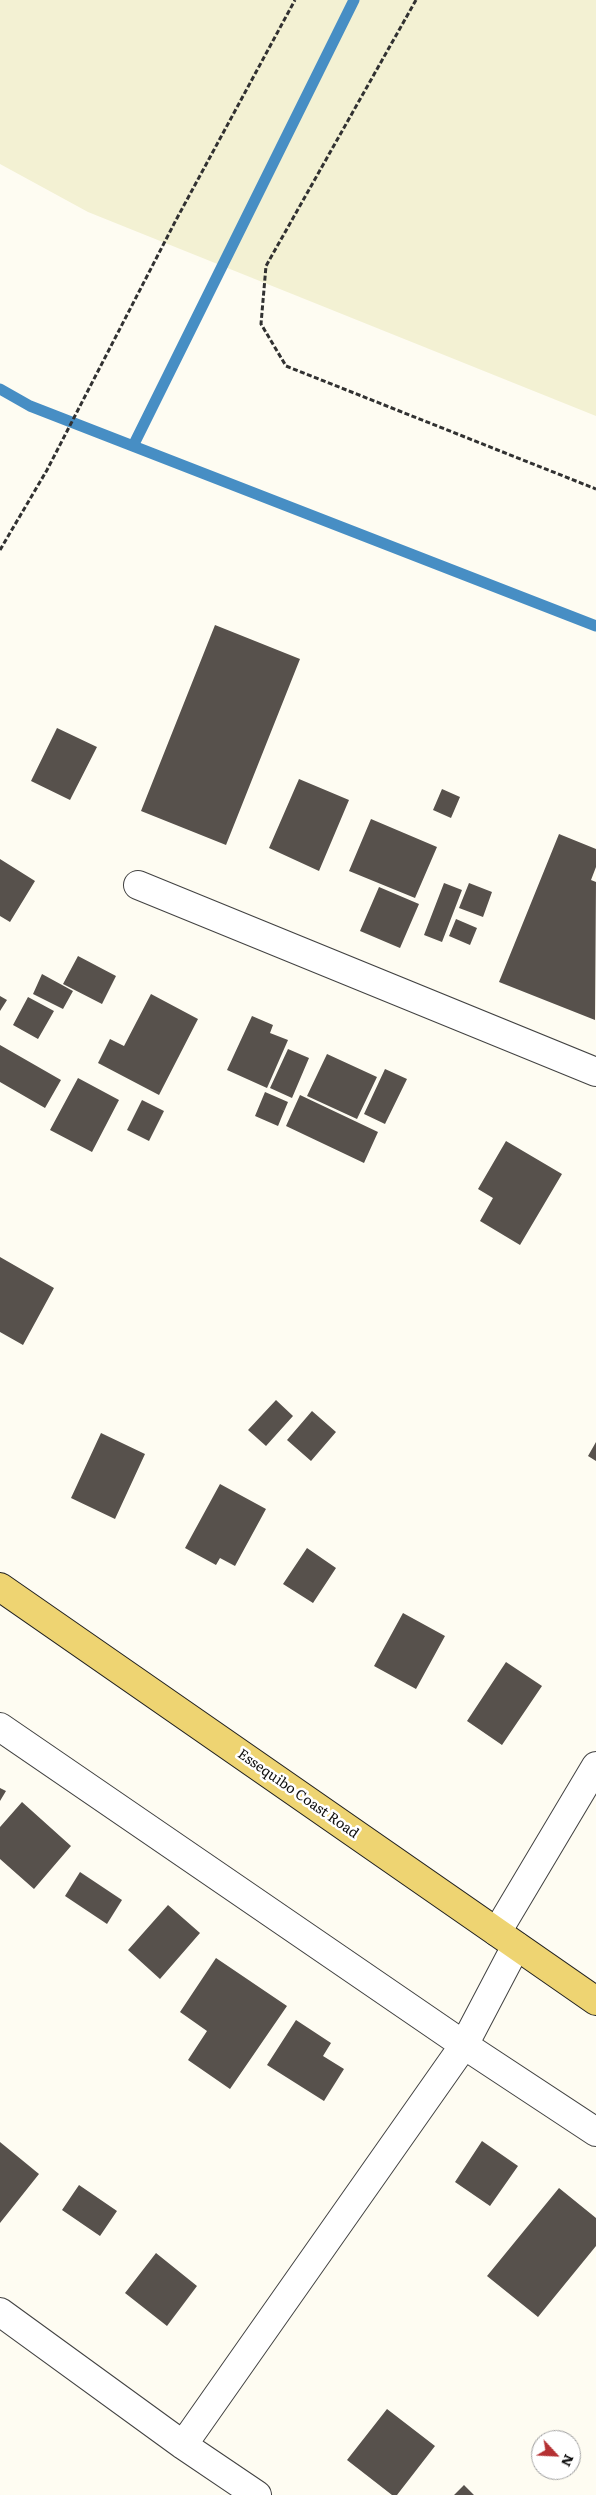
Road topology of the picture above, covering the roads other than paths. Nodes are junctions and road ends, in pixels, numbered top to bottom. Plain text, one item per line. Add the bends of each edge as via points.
1 (138, 885) dead end
2 (596, 1072) edge
3 (0, 1588) edge
4 (0, 1727) edge
5 (596, 1766) edge
6 (506, 1939) junction
7 (596, 2001) edge
8 (464, 2045) junction
9 (596, 2132) edge
10 (0, 2312) edge
11 (182, 2445) junction
12 (257, 2495) edge

1 - 2 street
3 - 6 main road, Essequibo Coast Road
4 - 8 street
5 - 6 street
6 - 7 main road, Essequibo Coast Road
6 - 8 street
8 - 9 street
8 - 11 street
10 - 11 street
11 - 12 street

